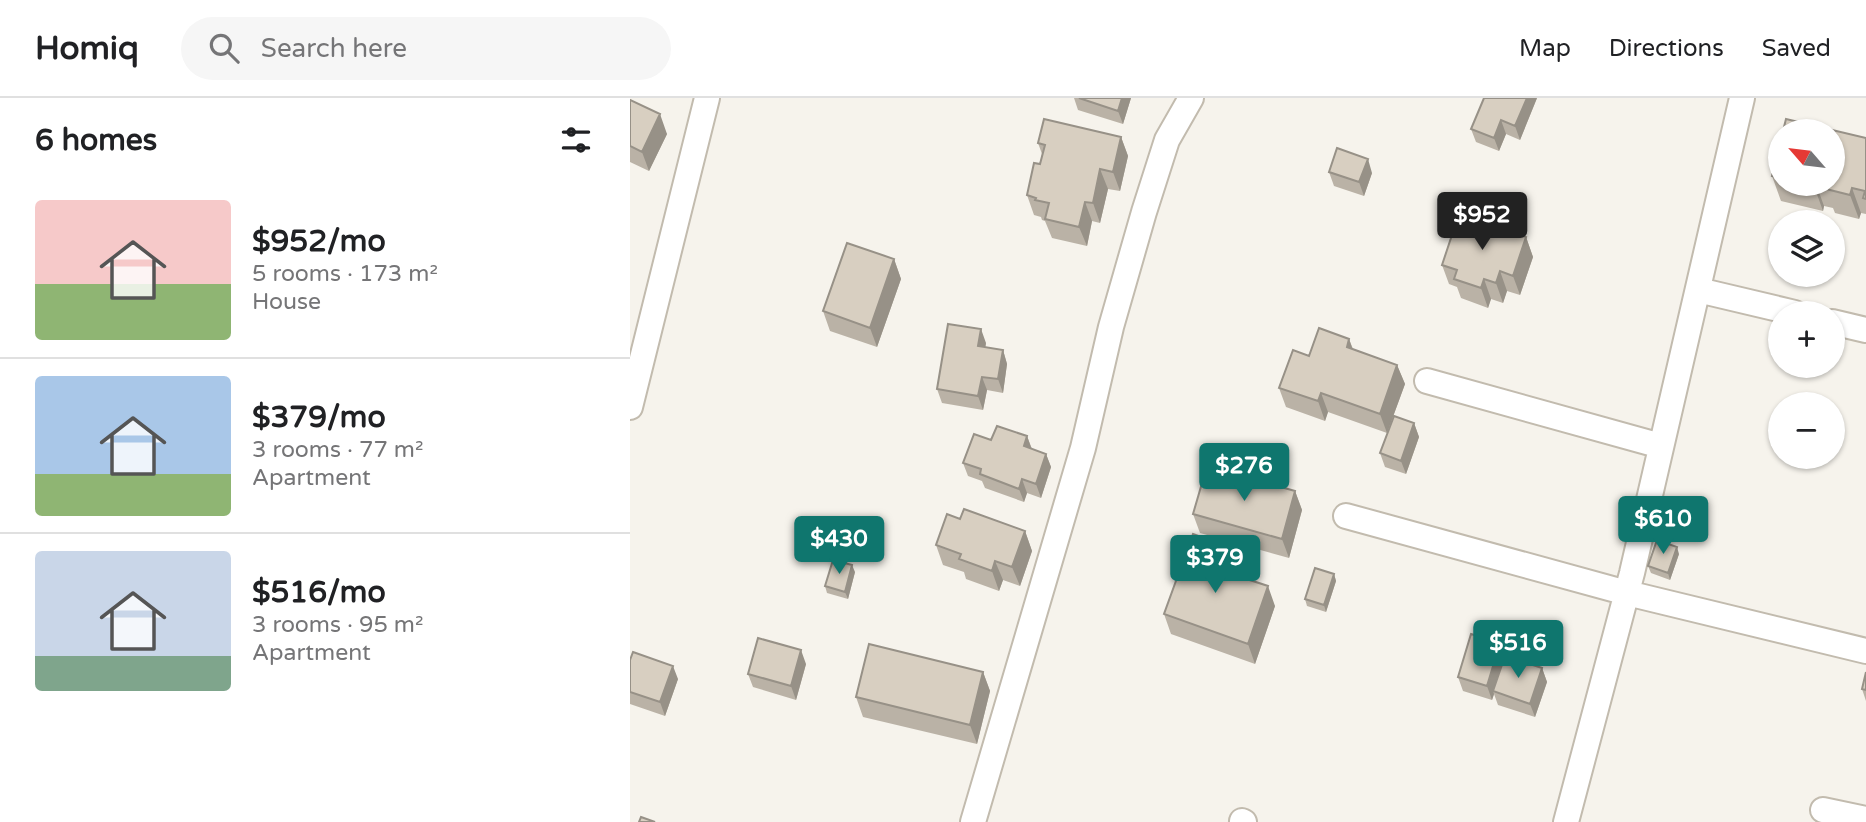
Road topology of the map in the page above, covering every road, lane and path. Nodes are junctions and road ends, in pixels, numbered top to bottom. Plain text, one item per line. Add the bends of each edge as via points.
1 (707, 98) edge
2 (1191, 98) edge
3 (1742, 98) edge
4 (1698, 290) junction
5 (1768, 307) edge
6 (1845, 325) edge
7 (1866, 330) edge
8 (1427, 381) dead end
9 (630, 407) edge
10 (1661, 446) junction
11 (1346, 516) dead end
12 (1627, 593) junction
13 (1866, 651) edge
14 (1823, 810) dead end
15 (1866, 819) edge
16 (973, 822) edge
17 (1566, 822) edge

1 - 9 street
2 - 16 street via 1167,140 1144,212 1083,448
3 - 4 street
4 - 5 street
4 - 10 street
6 - 7 street
8 - 10 street
10 - 12 street
11 - 12 street
12 - 13 street
12 - 17 street
14 - 15 street

